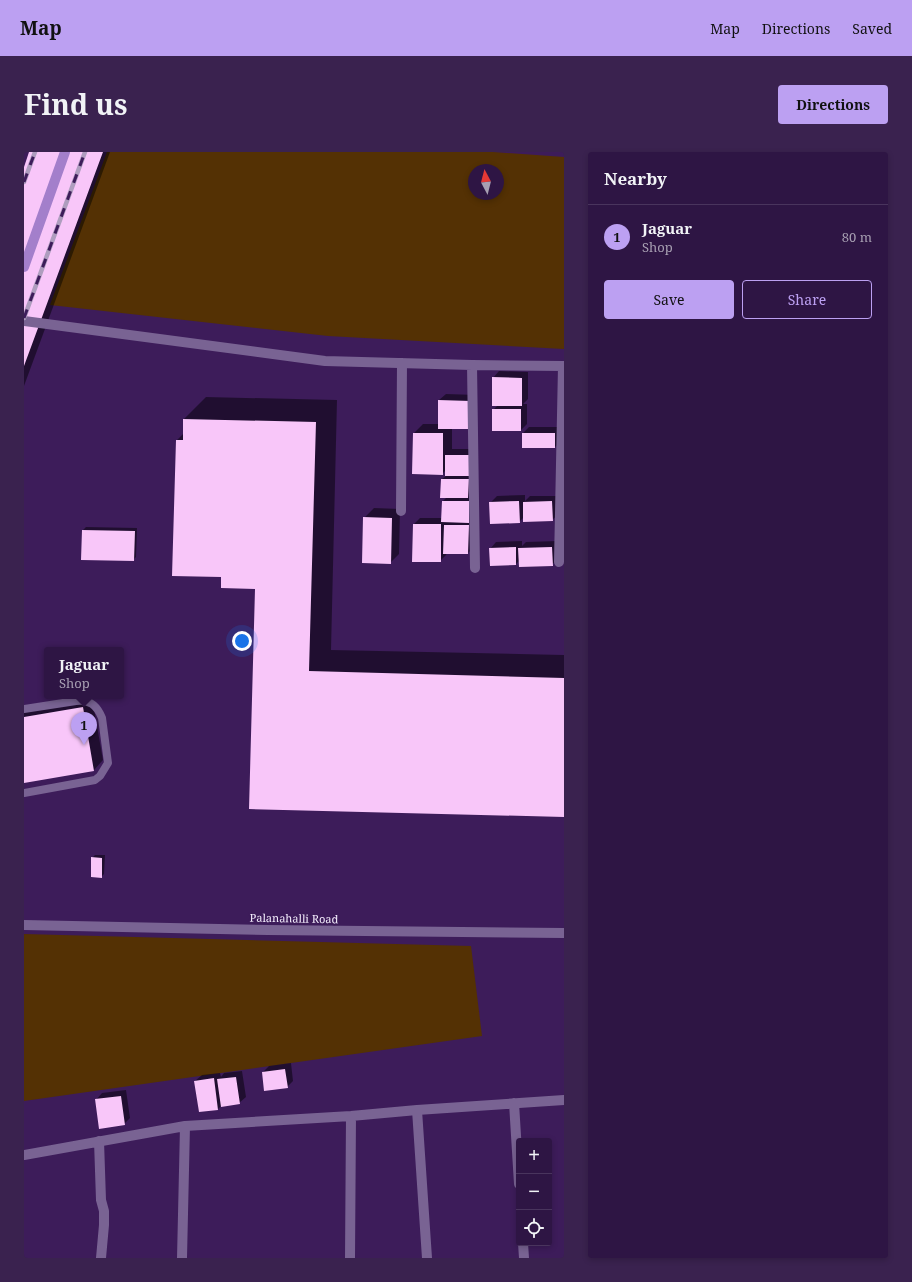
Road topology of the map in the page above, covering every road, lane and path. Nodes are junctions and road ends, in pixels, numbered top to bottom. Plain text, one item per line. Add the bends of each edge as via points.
1 (66, 152) edge
2 (24, 267) edge
3 (24, 321) edge
4 (402, 363) junction
5 (472, 365) junction
6 (564, 366) edge
7 (401, 511) dead end
8 (559, 562) dead end
9 (475, 568) dead end
10 (24, 709) edge
11 (24, 792) edge
12 (24, 925) edge
13 (564, 932) edge
14 (564, 1100) edge
15 (514, 1103) junction
16 (417, 1110) junction
17 (351, 1116) junction
18 (185, 1126) junction
19 (99, 1141) junction
20 (24, 1155) edge
21 (518, 1174) edge
22 (523, 1246) edge
23 (101, 1258) edge
24 (182, 1258) edge
25 (350, 1258) edge
26 (427, 1258) edge
27 (524, 1258) edge

1 - 2 main road
3 - 4 street via 325,361
4 - 5 street
4 - 7 street
5 - 6 street
5 - 9 street
6 - 8 street
10 - 11 lane via 84,700 89,702 99,711 102,718 108,763 95,780
12 - 13 street, Palanahalli Road
14 - 15 street
15 - 16 street
15 - 21 street
16 - 17 street
16 - 26 street
17 - 18 street
17 - 25 street
18 - 19 street
18 - 24 street
19 - 20 street
19 - 23 street via 104,1211
22 - 27 street

